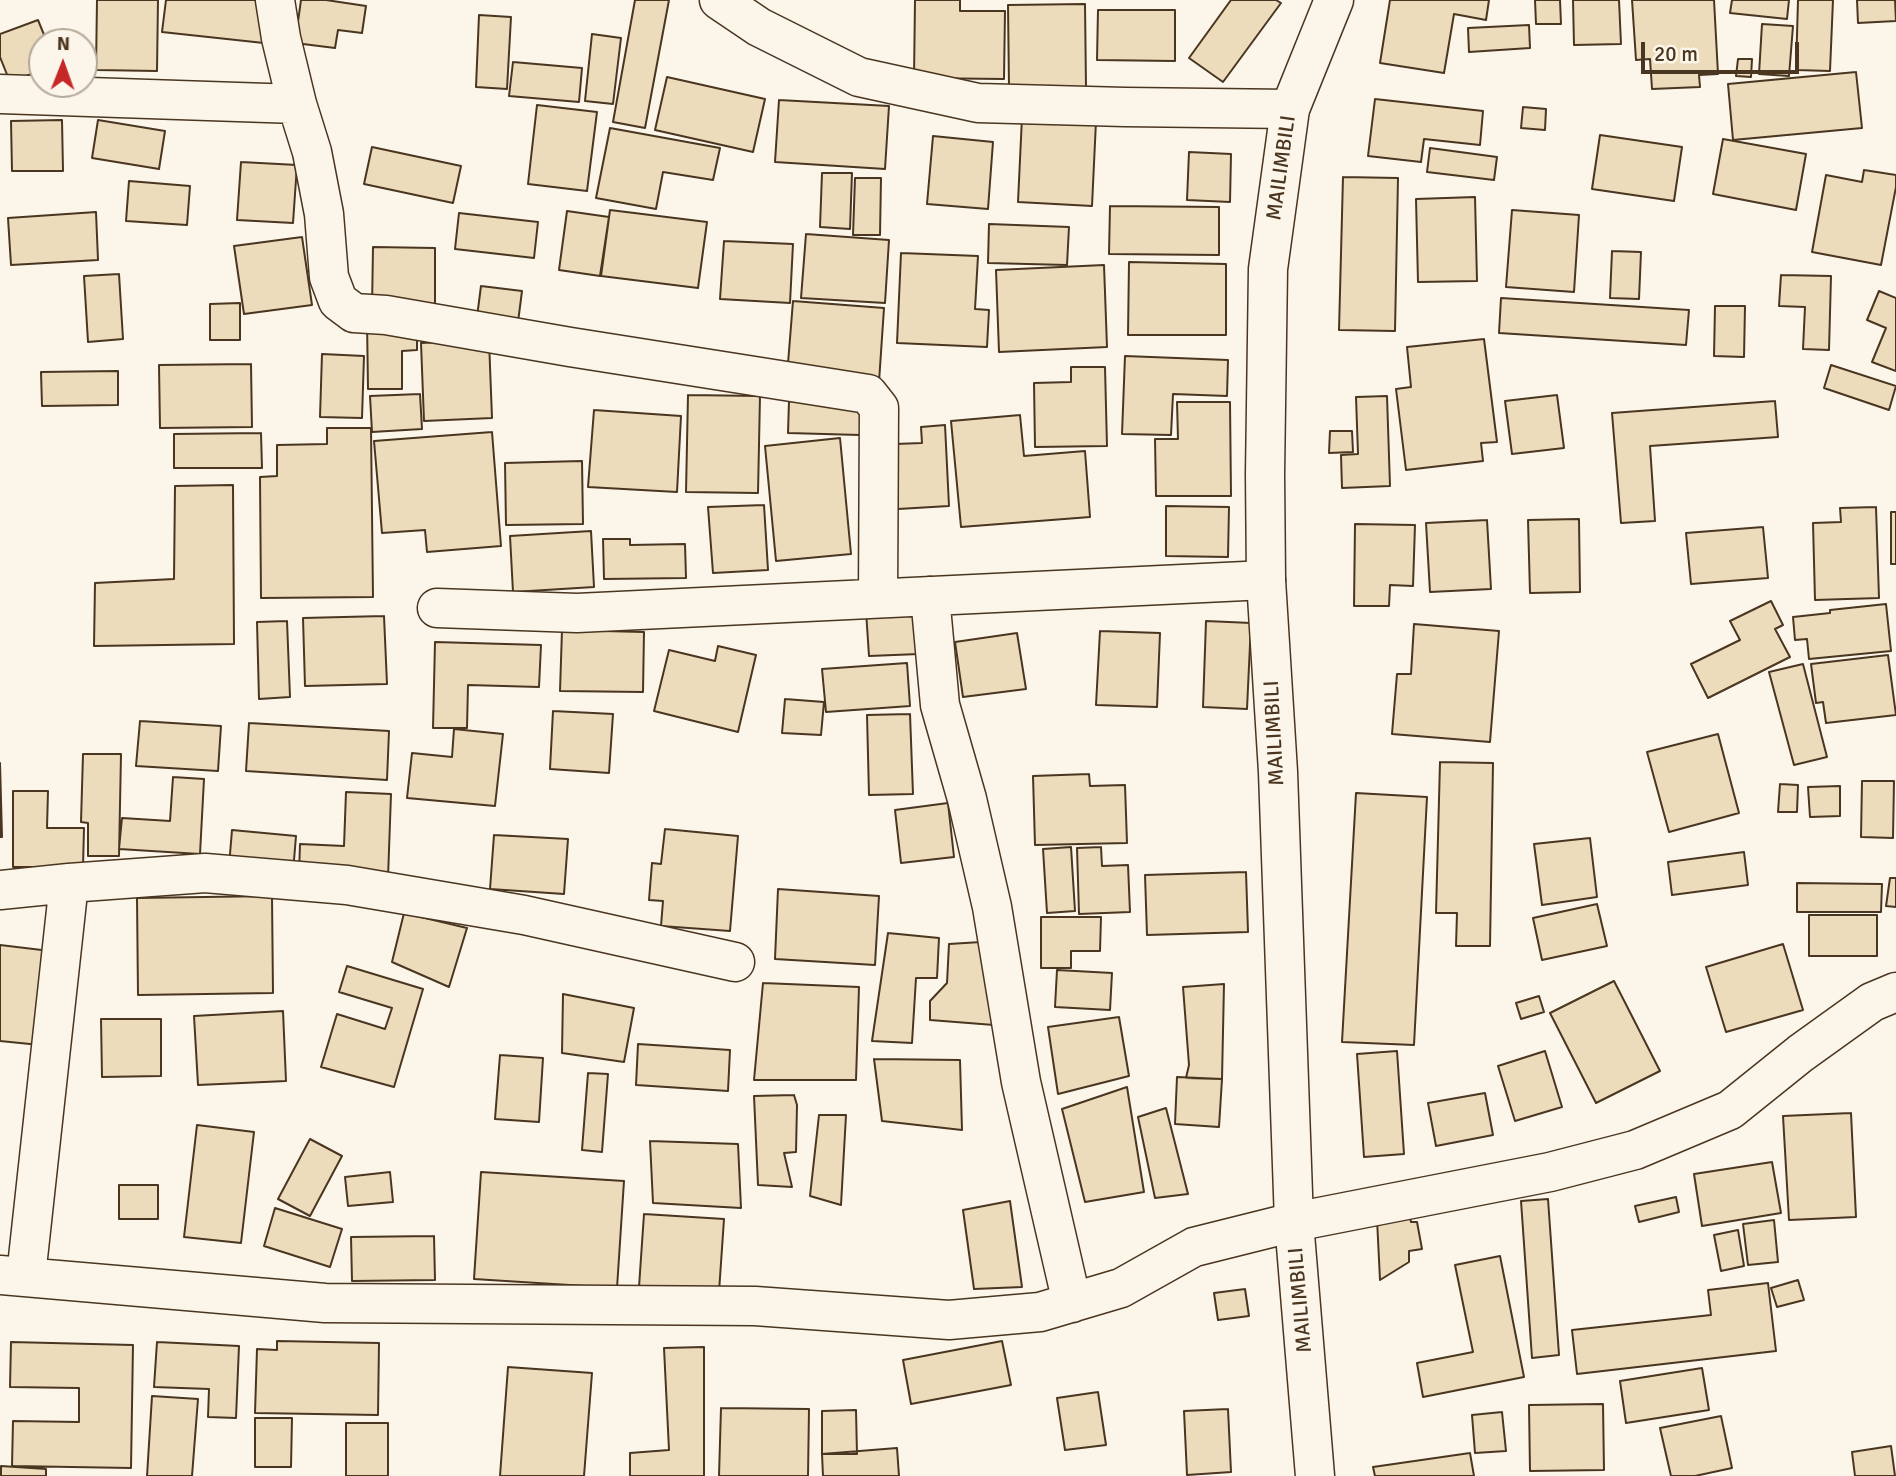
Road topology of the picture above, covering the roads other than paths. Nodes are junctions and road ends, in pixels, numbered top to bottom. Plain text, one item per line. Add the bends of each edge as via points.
1 (275, 0) edge
2 (719, 0) edge
3 (1334, 0) edge
4 (0, 94) edge
5 (297, 104) junction
6 (1290, 109) junction
7 (1266, 580) junction
8 (930, 596) junction
9 (877, 598) junction
10 (437, 608) dead end
11 (69, 883) junction
12 (0, 890) edge
13 (735, 962) dead end
14 (1896, 992) edge
15 (1294, 1222) junction
16 (13, 1276) edge
17 (1072, 1303) junction
18 (1315, 1476) edge

1 - 5 street
2 - 6 street via 759,27 859,77 978,103
3 - 6 street, MAILIMBILI
4 - 5 street
5 - 9 street via 324,214 330,277 338,301 354,313 868,394 879,408
6 - 7 street, MAILIMBILI via 1268,269
7 - 8 street
7 - 15 street, MAILIMBILI via 1278,772
8 - 9 street
8 - 17 street via 940,705 992,907 1021,1082
9 - 10 street via 577,613
11 - 12 street
11 - 13 street via 205,873 347,885 524,915
11 - 16 street
14 - 15 street via 1842,1023 1730,1110 1635,1150 1550,1172
15 - 17 street via 1194,1247 1121,1288
15 - 18 street, MAILIMBILI
16 - 17 street via 325,1303 755,1306 948,1320 1040,1312

